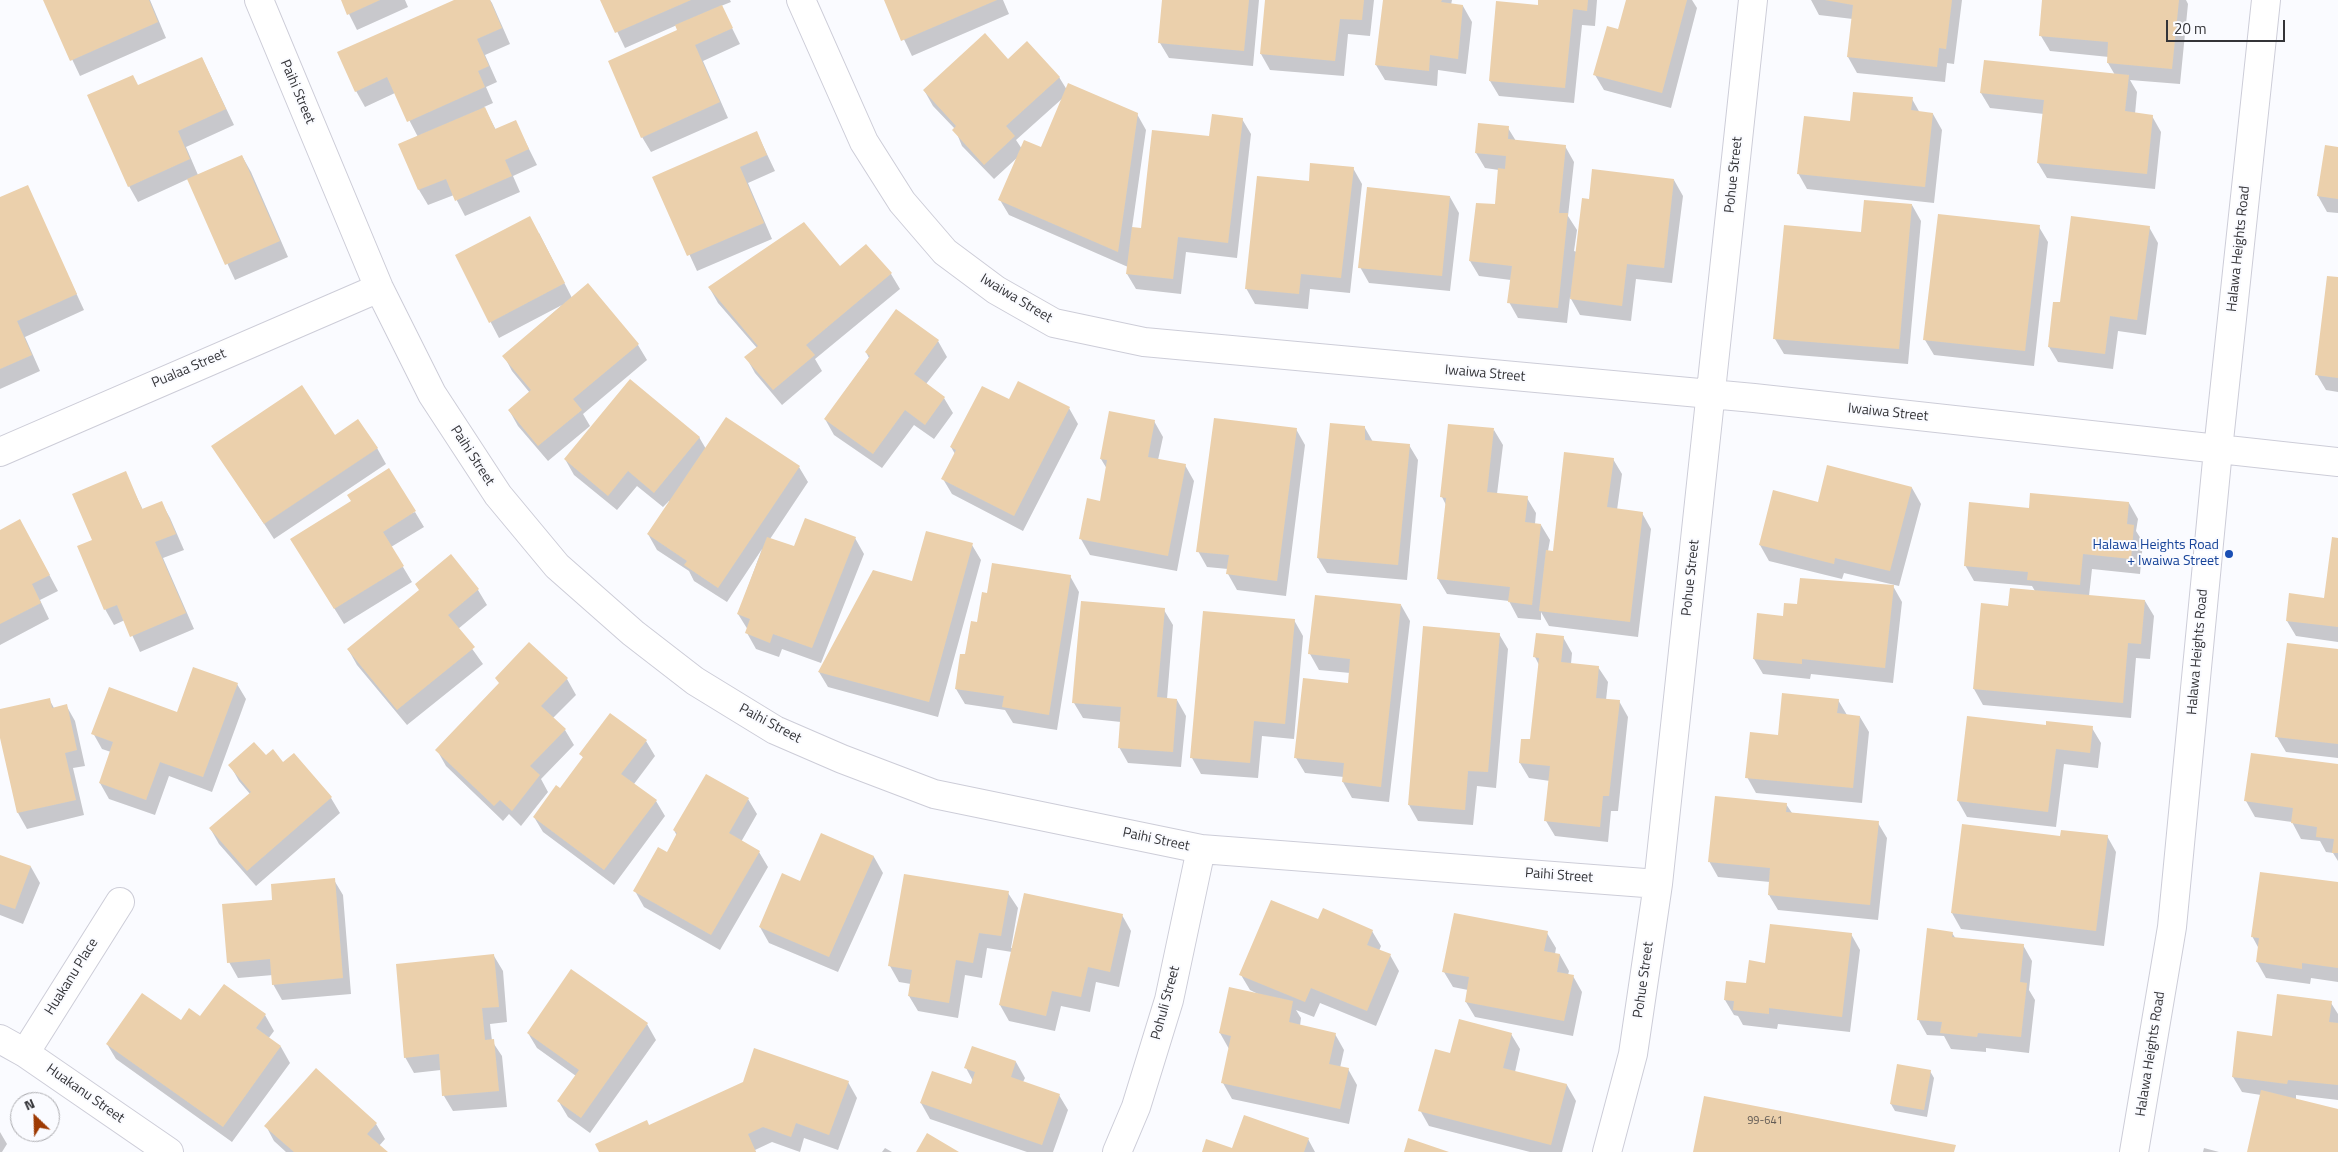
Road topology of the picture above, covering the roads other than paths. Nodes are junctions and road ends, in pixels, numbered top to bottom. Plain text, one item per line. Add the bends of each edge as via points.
1 (259, 0) edge
2 (801, 0) edge
3 (1753, 0) edge
4 (2266, 0) edge
5 (379, 288) junction
6 (1711, 394) junction
7 (2218, 450) junction
8 (0, 452) edge
9 (2338, 462) edge
10 (1201, 850) junction
11 (1658, 884) junction
12 (120, 902) dead end
13 (0, 1039) edge
14 (25, 1053) junction
15 (169, 1152) edge
16 (1117, 1152) edge
17 (1607, 1152) edge
18 (2134, 1152) edge

1 - 5 street, Paihi Street
2 - 6 street, Iwaiwa Street via 864,142 902,202 945,252 996,290 1054,323 1144,342
3 - 6 street, Pohue Street
4 - 7 street, Halawa Heights Road
5 - 8 street, Pualaa Street
5 - 10 street, Paihi Street via 432,394 498,496 557,566 633,633 695,681 775,730 934,794
6 - 7 street, Iwaiwa Street
6 - 11 street, Pohue Street
7 - 9 street, Iwaiwa Street
7 - 18 street, Halawa Heights Road via 2172,927
10 - 11 street, Paihi Street
10 - 16 street, Pohuli Street via 1169,1000 1136,1107
11 - 17 street, Pohue Street via 1633,1054
12 - 14 street, Huakanu Place
13 - 14 street, Huakanu Street
14 - 15 street, Huakanu Street

